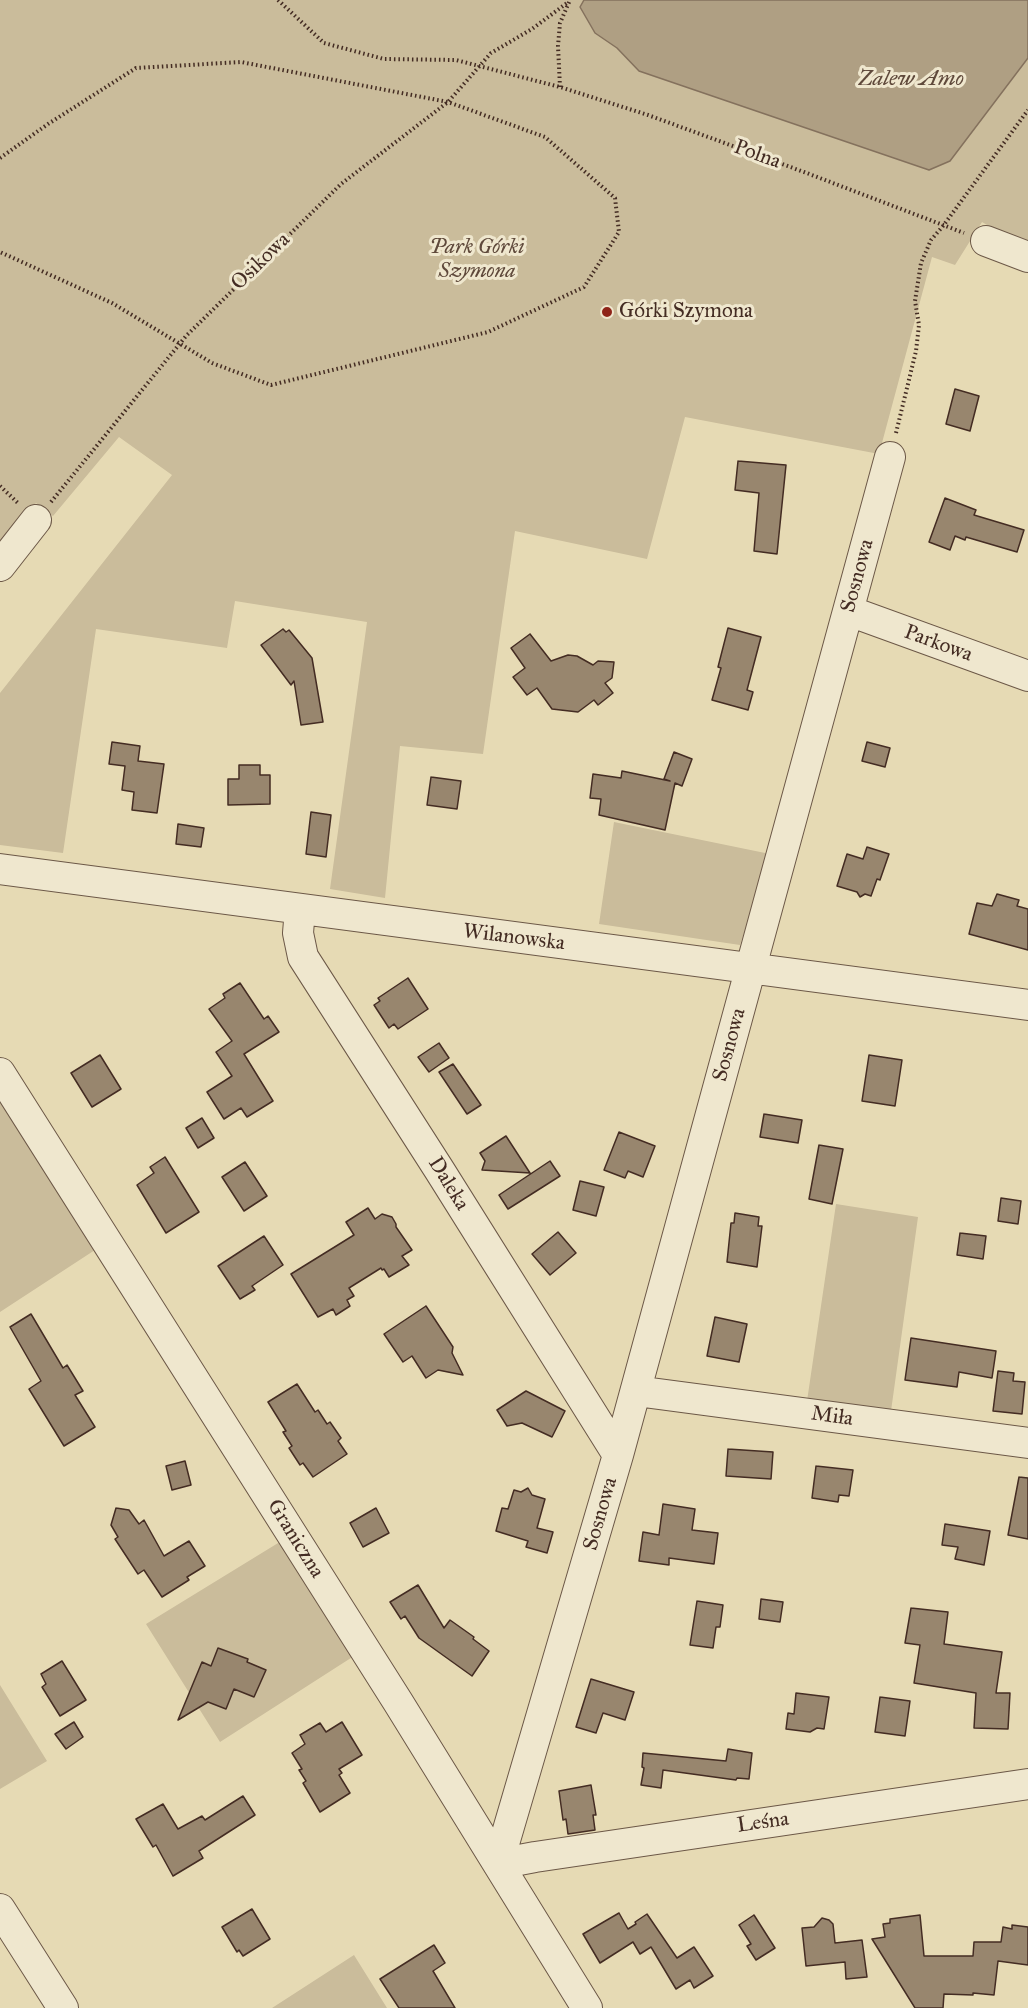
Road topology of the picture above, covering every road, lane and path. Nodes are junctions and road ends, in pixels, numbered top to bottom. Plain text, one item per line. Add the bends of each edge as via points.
1 (278, 0) edge
2 (568, 2) edge
3 (481, 65) junction
4 (560, 87) junction
5 (448, 102) junction
6 (1028, 110) edge
7 (0, 158) edge
8 (943, 226) junction
9 (986, 241) joint
10 (0, 252) edge
11 (1028, 257) edge
12 (179, 344) junction
13 (890, 457) joint
14 (36, 520) joint
15 (0, 566) edge
16 (849, 611) junction
17 (1028, 676) edge
18 (0, 869) edge
19 (300, 909) junction
20 (752, 968) junction
21 (1028, 1005) edge
22 (0, 1073) edge
23 (636, 1391) junction
24 (1028, 1443) edge
25 (618, 1455) junction
26 (1028, 1784) edge
27 (498, 1864) junction
28 (0, 1909) edge
29 (63, 2008) edge
30 (587, 2008) edge

1 - 3 path, Polna via 324,43 384,59 456,60
2 - 3 path, Osikowa via 491,53
2 - 4 path via 560,23
3 - 4 path, Polna
3 - 5 path, Osikowa
4 - 8 path, Polna via 704,135
5 - 7 path via 241,62 136,68
5 - 12 path, Osikowa via 341,184
5 - 12 path via 545,137 615,198 619,232 584,287 488,332 271,385 212,363
6 - 8 path
8 - 9 path, Polna
8 - 13 path via 931,240 921,263 915,301 919,325 916,351
9 - 11 street
10 - 12 path via 112,303
12 - 14 path, Osikowa
13 - 16 street, Sosnowa
14 - 15 street
16 - 17 street, Parkowa
16 - 20 street, Sosnowa
18 - 19 street, Wilanowska
19 - 20 street, Wilanowska
19 - 25 street, Daleka via 298,933 303,957
20 - 21 street, Wilanowska
20 - 23 street, Sosnowa
22 - 27 street, Graniczna
23 - 24 street, Miła
23 - 25 street, Sosnowa
25 - 27 street, Sosnowa
26 - 27 street, Leśna
27 - 30 street, Graniczna
28 - 29 street

